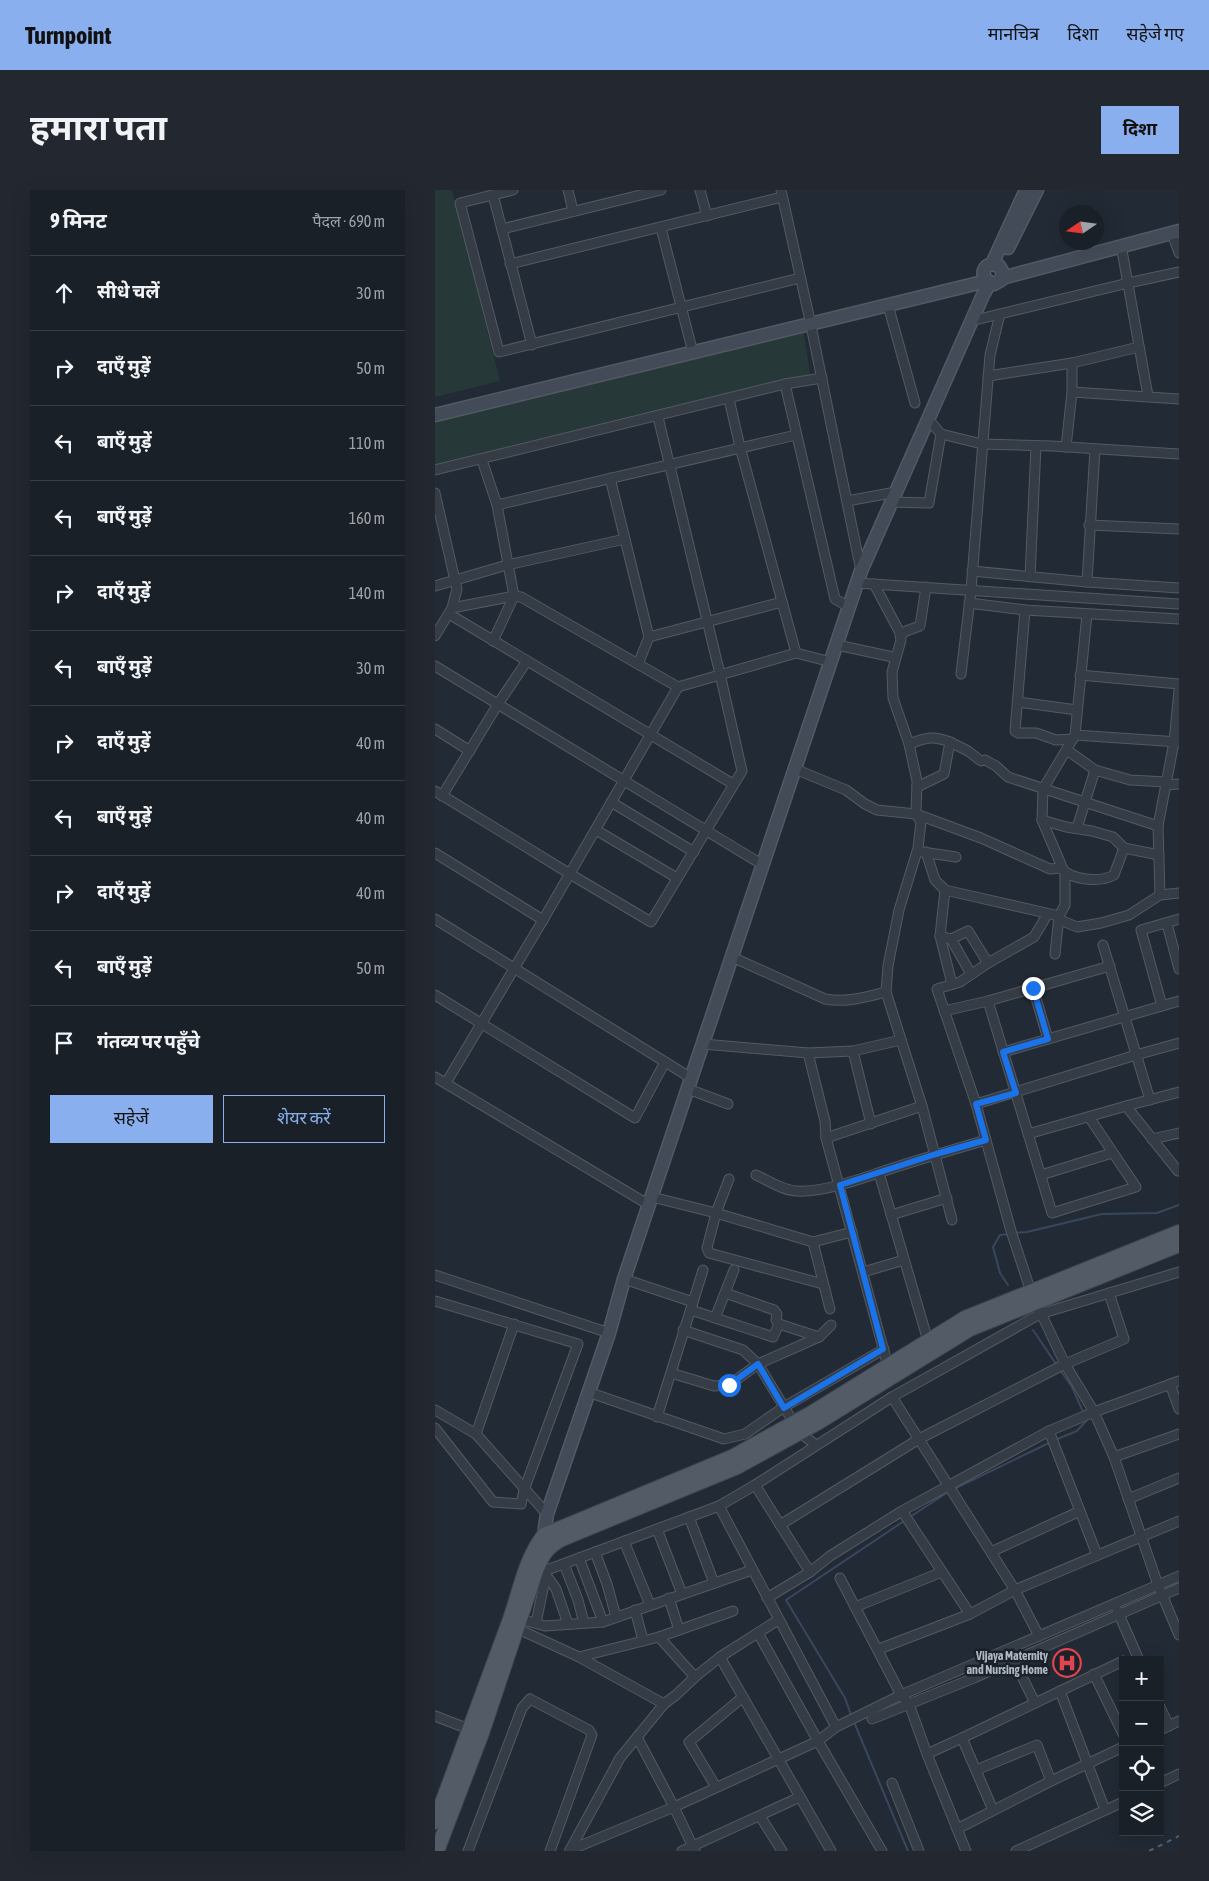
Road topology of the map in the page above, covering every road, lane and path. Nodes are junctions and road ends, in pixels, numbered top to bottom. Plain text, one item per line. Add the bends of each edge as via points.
1 (513, 190) edge
2 (568, 190) edge
3 (661, 190) edge
4 (700, 190) edge
5 (1027, 190) edge
6 (1037, 190) edge
7 (781, 194) edge
8 (493, 195) junction
9 (573, 211) junction
10 (707, 216) junction
11 (661, 228) junction
12 (502, 229) junction
13 (1177, 229) edge
14 (1121, 245) junction
15 (1179, 253) edge
16 (511, 264) junction
17 (1179, 272) edge
18 (994, 274) junction
19 (800, 278) junction
20 (1128, 283) junction
21 (888, 305) junction
22 (682, 308) junction
23 (1000, 314) junction
24 (810, 320) junction
25 (971, 321) junction
26 (532, 345) junction
27 (691, 345) junction
28 (1139, 347) junction
29 (1071, 363) junction
30 (988, 376) junction
31 (822, 378) junction
32 (785, 384) junction
33 (1072, 392) junction
34 (1148, 396) junction
35 (729, 399) junction
36 (1179, 399) edge
37 (915, 402) dead end
38 (435, 407) edge
39 (435, 415) edge
40 (657, 417) junction
41 (928, 419) junction
42 (941, 434) junction
43 (797, 435) junction
44 (982, 444) junction
45 (740, 446) junction
46 (1035, 446) junction
47 (1066, 447) junction
48 (1095, 449) junction
49 (1179, 454) edge
50 (482, 460) junction
51 (669, 464) junction
52 (435, 470) edge
53 (610, 478) junction
54 (435, 492) edge
55 (894, 497) junction
56 (847, 501) junction
57 (497, 505) junction
58 (438, 519) edge
59 (1089, 525) junction
60 (1179, 530) edge
61 (625, 539) junction
62 (507, 565) junction
63 (972, 572) junction
64 (859, 577) junction
65 (1030, 577) junction
66 (457, 581) junction
67 (1087, 582) junction
68 (874, 584) junction
69 (435, 586) edge
70 (926, 587) junction
71 (1179, 588) edge
72 (971, 590) junction
73 (514, 596) junction
74 (782, 602) junction
75 (969, 603) junction
76 (1179, 604) edge
77 (849, 607) junction
78 (1025, 610) junction
79 (451, 611) junction
80 (1087, 614) junction
81 (1179, 619) edge
82 (707, 621) junction
83 (435, 636) edge
84 (649, 636) junction
85 (900, 636) junction
86 (493, 640) junction
87 (837, 646) junction
88 (796, 653) junction
89 (895, 659) junction
90 (527, 661) junction
91 (831, 662) junction
92 (638, 664) junction
93 (435, 666) edge
94 (721, 674) junction
95 (961, 674) dead end
96 (1080, 675) junction
97 (1179, 684) edge
98 (678, 687) junction
99 (1179, 690) edge
100 (1018, 702) junction
101 (498, 704) junction
102 (1077, 710) junction
103 (435, 729) edge
104 (651, 734) junction
105 (1074, 737) junction
106 (950, 742) junction
107 (1177, 742) edge
108 (909, 744) junction
109 (1067, 750) junction
110 (470, 751) junction
111 (795, 769) junction
112 (1095, 770) junction
113 (624, 781) junction
114 (1166, 783) junction
115 (733, 784) junction
116 (1179, 784) edge
117 (917, 787) junction
118 (1043, 789) junction
119 (439, 794) edge
120 (1085, 798) junction
121 (611, 802) junction
122 (916, 814) junction
123 (1042, 820) junction
124 (1159, 821) junction
125 (1077, 828) junction
126 (595, 830) junction
127 (706, 831) junction
128 (1124, 848) junction
129 (917, 851) junction
130 (693, 852) junction
131 (927, 852) junction
132 (435, 853) edge
133 (1159, 855) junction
134 (956, 857) dead end
135 (763, 865) junction
136 (570, 874) junction
137 (1065, 874) junction
138 (677, 878) junction
139 (945, 890) junction
140 (1160, 895) junction
141 (1178, 895) edge
142 (1047, 915) junction
143 (1059, 918) junction
144 (435, 919) edge
145 (1179, 919) edge
146 (543, 920) junction
147 (1167, 924) junction
148 (940, 936) junction
149 (951, 939) junction
150 (1103, 945) dead end
151 (1055, 954) dead end
152 (732, 957) junction
153 (989, 963) junction
154 (1110, 966) junction
155 (515, 969) junction
156 (1179, 969) edge
157 (971, 974) junction
158 (951, 984) junction
159 (1033, 988) junction
160 (886, 992) junction
161 (435, 995) edge
162 (988, 1001) junction
163 (1179, 1001) edge
164 (1162, 1006) junction
165 (944, 1011) junction
166 (1125, 1017) junction
167 (482, 1024) junction
168 (1048, 1039) junction
169 (901, 1040) junction
170 (1179, 1043) edge
171 (703, 1044) junction
172 (853, 1051) junction
173 (1003, 1052) junction
174 (808, 1053) junction
175 (1136, 1054) junction
176 (665, 1062) junction
177 (435, 1076) edge
178 (446, 1083) junction
179 (690, 1084) junction
180 (1179, 1092) edge
181 (1016, 1093) junction
182 (1150, 1100) junction
183 (728, 1104) dead end
184 (976, 1104) junction
185 (922, 1106) junction
186 (1126, 1106) junction
187 (1089, 1117) junction
188 (871, 1124) junction
189 (1179, 1133) edge
190 (1028, 1134) junction
191 (826, 1138) junction
192 (1152, 1139) junction
193 (986, 1140) junction
194 (1112, 1153) junction
195 (936, 1154) junction
196 (1178, 1171) dead end
197 (879, 1172) junction
198 (757, 1175) dead end
199 (1041, 1175) junction
200 (729, 1179) dead end
201 (840, 1185) junction
202 (947, 1198) junction
203 (650, 1201) junction
204 (717, 1213) junction
205 (891, 1215) junction
206 (952, 1220) dead end
207 (852, 1232) junction
208 (1179, 1232) edge
209 (813, 1242) junction
210 (1179, 1245) edge
211 (904, 1260) junction
212 (703, 1270) dead end
213 (734, 1270) dead end
214 (863, 1272) junction
215 (1179, 1272) edge
216 (435, 1275) edge
217 (624, 1279) junction
218 (823, 1284) junction
219 (725, 1293) junction
220 (1109, 1293) junction
221 (435, 1301) edge
222 (1036, 1303) junction
223 (692, 1306) junction
224 (830, 1309) dead end
225 (715, 1318) junction
226 (514, 1324) junction
227 (779, 1324) junction
228 (831, 1325) dead end
229 (683, 1330) junction
230 (609, 1333) junction
231 (819, 1337) junction
232 (930, 1347) junction
233 (883, 1349) junction
234 (758, 1364) junction
235 (1065, 1364) junction
236 (888, 1366) junction
237 (942, 1369) junction
238 (671, 1373) junction
239 (1179, 1381) edge
240 (1170, 1384) junction
241 (588, 1392) junction
242 (892, 1396) junction
243 (784, 1408) junction
244 (1179, 1409) edge
245 (435, 1410) edge
246 (1087, 1415) junction
247 (657, 1417) junction
248 (796, 1427) junction
249 (435, 1428) edge
250 (1049, 1431) junction
251 (476, 1434) junction
252 (1179, 1434) edge
253 (919, 1439) junction
254 (816, 1445) junction
255 (1114, 1458) junction
256 (1179, 1478) edge
257 (755, 1485) junction
258 (948, 1485) junction
259 (524, 1490) junction
260 (1128, 1499) junction
261 (719, 1506) junction
262 (902, 1511) junction
263 (1080, 1511) junction
264 (547, 1514) junction
265 (689, 1517) junction
266 (1179, 1521) edge
267 (780, 1525) junction
268 (657, 1529) junction
269 (1141, 1537) junction
270 (547, 1541) junction
271 (624, 1541) junction
272 (595, 1552) junction
273 (991, 1552) junction
274 (1097, 1555) junction
275 (579, 1558) junction
276 (563, 1564) junction
277 (752, 1570) junction
278 (539, 1571) junction
279 (810, 1572) junction
280 (942, 1572) junction
281 (1179, 1576) edge
282 (841, 1578) dead end
283 (714, 1583) junction
284 (1158, 1585) junction
285 (1179, 1588) edge
286 (1015, 1590) junction
287 (682, 1594) junction
288 (1162, 1595) junction
289 (669, 1598) junction
290 (767, 1598) junction
291 (1114, 1604) junction
292 (649, 1605) junction
293 (855, 1607) junction
294 (635, 1610) junction
295 (733, 1612) dead end
296 (970, 1614) junction
297 (1119, 1614) junction
298 (616, 1617) junction
299 (778, 1620) junction
300 (515, 1621) junction
301 (603, 1622) junction
302 (536, 1623) junction
303 (584, 1623) junction
304 (568, 1624) junction
305 (679, 1630) junction
306 (1048, 1632) junction
307 (758, 1633) junction
308 (1179, 1635) edge
309 (1039, 1636) junction
310 (659, 1637) junction
311 (643, 1640) junction
312 (1053, 1643) junction
313 (879, 1649) junction
314 (1009, 1650) junction
315 (1137, 1656) edge
316 (579, 1657) junction
317 (720, 1657) junction
318 (1014, 1660) junction
319 (1119, 1662) edge
320 (1094, 1674) junction
321 (695, 1677) junction
322 (1060, 1691) junction
323 (901, 1694) junction
324 (743, 1697) junction
325 (1035, 1702) junction
326 (663, 1704) junction
327 (909, 1704) junction
328 (435, 1716) edge
329 (872, 1719) dead end
330 (1179, 1721) edge
331 (840, 1725) junction
332 (1119, 1726) edge
333 (1165, 1728) edge
334 (476, 1731) junction
335 (637, 1737) junction
336 (961, 1738) junction
337 (818, 1741) junction
338 (1119, 1749) edge
339 (927, 1754) junction
340 (779, 1759) junction
341 (1088, 1764) junction
342 (976, 1770) junction
343 (1179, 1774) edge
344 (1051, 1781) junction
345 (1164, 1781) edge
346 (891, 1783) dead end
347 (716, 1787) junction
348 (800, 1797) junction
349 (1119, 1804) edge
350 (674, 1807) junction
351 (993, 1810) junction
352 (1105, 1810) junction
353 (760, 1816) junction
354 (435, 1822) edge
355 (957, 1829) junction
356 (694, 1849) edge
357 (570, 1850) edge
358 (437, 1851) edge
359 (468, 1851) edge
360 (550, 1851) edge
361 (682, 1851) edge
362 (782, 1851) edge
363 (831, 1851) edge
364 (882, 1851) edge
365 (919, 1851) edge
366 (966, 1851) edge
367 (1016, 1851) edge

1 - 8 street
2 - 9 street
3 - 9 street
4 - 10 street
5 - 18 street
6 - 18 street
7 - 10 street
7 - 19 street
8 - 12 street
8 - 26 street via 460,203 499,352
9 - 12 street
10 - 11 street
11 - 16 street
11 - 22 street
12 - 16 street
13 - 14 street
13 - 15 street
13 - 18 street
14 - 18 street
14 - 20 street
16 - 26 street
17 - 20 street
18 - 21 street
18 - 24 street
18 - 25 street
19 - 22 street
19 - 24 street
20 - 23 street
20 - 28 street
21 - 24 street
21 - 37 street
22 - 26 street
22 - 27 street
23 - 25 street
23 - 30 street
24 - 27 street
24 - 31 street
24 - 39 street
25 - 41 street
27 - 38 street
28 - 29 street
28 - 34 street
29 - 30 street
29 - 33 street
30 - 44 street
31 - 32 street
31 - 56 street
32 - 35 street
32 - 43 street
33 - 34 street
33 - 47 street
34 - 36 street
35 - 40 street
35 - 45 street
40 - 50 street
40 - 51 street
41 - 42 street
41 - 55 street
42 - 44 street
42 - 55 street via 929,503
43 - 45 street
43 - 77 street via 835,599
44 - 46 street
44 - 63 street
45 - 51 street
45 - 74 street
46 - 47 street
46 - 65 street
47 - 48 street
48 - 49 street
48 - 59 street
50 - 52 street
50 - 57 street
51 - 53 street
51 - 82 street
53 - 57 street
53 - 61 street
54 - 58 street
55 - 56 street
55 - 64 street
56 - 64 street
57 - 62 street
58 - 66 street
59 - 60 street
59 - 67 street
61 - 62 street
61 - 84 street
62 - 66 street
62 - 73 street
63 - 65 street
63 - 72 street
64 - 68 street
64 - 77 street
65 - 67 street
66 - 69 street
66 - 79 street
67 - 71 street
68 - 70 street
68 - 85 street
70 - 72 street
70 - 85 street via 920,626
72 - 75 street
72 - 76 street
73 - 79 street
73 - 86 street
73 - 92 street
74 - 82 street
74 - 88 street
75 - 78 street
75 - 95 street
77 - 87 street
78 - 80 street
78 - 100 street
79 - 83 street
79 - 86 street
80 - 81 street
80 - 96 street
82 - 84 street
82 - 94 street
84 - 92 street
85 - 89 street
86 - 90 street
87 - 89 street
87 - 91 street
88 - 91 street
88 - 94 street
89 - 108 street via 893,698
90 - 101 street
90 - 104 street
91 - 111 street
92 - 98 street
93 - 101 street
94 - 98 street
94 - 115 street via 742,771
96 - 97 street
96 - 102 street
98 - 104 street
99 - 107 street
100 - 102 street
100 - 105 street via 1015,731 1018,733 1036,733 1056,740
101 - 110 street
101 - 113 street
102 - 105 street
103 - 110 street
104 - 113 street
104 - 115 street
105 - 107 street
105 - 109 street
106 - 108 street via 927,737
106 - 117 street via 944,774
106 - 118 street via 981,761 996,766 1008,777
107 - 114 street
108 - 117 street
109 - 112 street
109 - 118 street
110 - 119 street
111 - 122 street via 846,790 877,810
111 - 135 street
112 - 114 street via 1129,780
112 - 120 street
113 - 121 street
113 - 127 street
114 - 116 street
114 - 124 street
115 - 127 street
117 - 122 street
118 - 120 street
118 - 123 street
119 - 136 street
120 - 124 street
120 - 125 street
121 - 126 street
121 - 130 street
122 - 129 street via 921,822
122 - 137 street via 1050,869 1059,868
123 - 125 street
123 - 137 street
124 - 133 street
125 - 128 street via 1113,837
126 - 136 street
126 - 138 street
127 - 130 street
127 - 135 street
128 - 133 street
128 - 137 street via 1114,875 1105,879
129 - 131 street
129 - 160 street via 899,910
130 - 138 street
131 - 134 street
131 - 139 street via 935,880
132 - 146 street
133 - 140 street
135 - 152 street
136 - 138 street via 651,922
136 - 146 street
137 - 143 street via 1066,903
139 - 142 street
139 - 148 street
140 - 141 street
140 - 143 street via 1129,915 1101,923 1077,927
142 - 143 street
142 - 153 street via 1034,937
143 - 151 street
144 - 155 street
145 - 147 street
146 - 155 street
147 - 156 street
147 - 164 street via 1141,930
148 - 149 street
148 - 158 street
149 - 153 street via 968,931
149 - 157 street
150 - 154 street
152 - 160 street via 838,1002
152 - 171 street
153 - 157 street
154 - 159 street
154 - 166 street
155 - 167 street
155 - 176 street
157 - 158 street
158 - 165 street via 937,989
159 - 162 street
159 - 168 street
160 - 169 street
161 - 167 street
162 - 165 street
162 - 173 street
163 - 164 street
164 - 166 street
165 - 184 street
166 - 168 street
166 - 175 street
167 - 176 street via 635,1118
167 - 178 street
168 - 173 street
169 - 172 street
169 - 185 street
170 - 175 street
171 - 174 street
171 - 179 street
172 - 174 street
172 - 188 street
173 - 181 street
174 - 191 street via 825,1121
175 - 181 street
175 - 182 street
176 - 179 street
177 - 178 street
178 - 203 street
179 - 183 street
179 - 203 street
180 - 182 street
181 - 184 street
181 - 190 street
182 - 186 street
184 - 193 street
185 - 188 street
185 - 195 street
186 - 187 street
186 - 192 street
187 - 190 street
187 - 194 street
188 - 191 street
189 - 192 street
190 - 199 street
191 - 201 street
192 - 196 street
193 - 195 street
193 - 222 street via 1016,1248
194 - 199 street
194 - 199 street via 1136,1187 1052,1213
195 - 197 street
195 - 202 street
197 - 201 street
197 - 205 street
198 - 201 street via 781,1188 795,1191
200 - 204 street
201 - 207 street
202 - 205 street
202 - 206 street
203 - 204 street
203 - 217 street
204 - 209 street
204 - 218 street via 707,1248 709,1253
205 - 211 street
207 - 209 street
207 - 214 street
208 - 222 main road
209 - 218 street
210 - 222 main road
211 - 214 street
211 - 232 street
212 - 223 street
213 - 219 street
214 - 233 street
215 - 220 street
216 - 230 street
217 - 223 street
217 - 230 street
218 - 224 street
219 - 225 street
219 - 227 street via 774,1310
220 - 222 street
220 - 235 street via 1124,1339
221 - 226 street
222 - 232 main road via 965,1318
222 - 235 street
222 - 237 street
223 - 225 street
223 - 229 street
225 - 227 street via 773,1337
226 - 251 street
226 - 259 street via 578,1344
227 - 231 street
228 - 231 street
229 - 234 street via 743,1350
229 - 238 street
230 - 241 street
231 - 234 street
232 - 236 main road
232 - 237 street
232 - 248 main road
233 - 236 street
233 - 243 street
234 - 238 street via 729,1385 714,1386
234 - 243 street
235 - 246 street
235 - 253 street
236 - 248 main road
237 - 242 street
238 - 247 street
239 - 240 street
240 - 244 street
240 - 246 street
241 - 247 street
241 - 264 street
242 - 253 street
242 - 254 street
243 - 247 street via 745,1434 724,1439
243 - 248 street
245 - 251 street
246 - 250 street
246 - 255 street
248 - 254 street
248 - 270 main road
249 - 259 street via 493,1502 521,1504
250 - 258 street
250 - 263 street
251 - 259 street
252 - 255 street
253 - 258 street
253 - 267 street
254 - 257 street
255 - 260 street
256 - 260 street
257 - 261 street
257 - 267 street
258 - 262 street
258 - 273 street
259 - 264 street
260 - 269 street
261 - 265 street
261 - 277 street
262 - 279 street
262 - 280 street
263 - 273 street
263 - 274 street
264 - 270 street
265 - 268 street
265 - 283 street
266 - 269 street
267 - 279 street
268 - 271 street
268 - 287 street
269 - 274 street
269 - 284 street
270 - 278 main road via 531,1555
271 - 272 street
271 - 292 street
272 - 275 street
272 - 298 street
273 - 286 street
274 - 286 street
275 - 276 street
275 - 301 street
276 - 278 street
276 - 303 street
277 - 283 street
277 - 290 street
278 - 300 main road
278 - 302 street
278 - 304 street via 556,1589
279 - 290 street
280 - 293 street
280 - 296 street
281 - 284 street
282 - 293 street
283 - 287 street
284 - 288 street
284 - 291 street
285 - 288 street
286 - 296 street
286 - 309 street
287 - 289 street
288 - 297 street
288 - 308 street
289 - 292 street
289 - 305 street
290 - 299 street
291 - 297 street
291 - 306 street
292 - 294 street
293 - 313 street
294 - 298 street
294 - 311 street
295 - 305 street
296 - 313 street
297 - 312 street
297 - 315 street
298 - 301 street
299 - 307 street
299 - 331 street
300 - 302 street
300 - 316 street
300 - 334 main road
301 - 303 street
302 - 304 street via 545,1626
303 - 304 street
305 - 310 street
306 - 309 street
306 - 312 street
307 - 317 street
307 - 337 street
309 - 314 street
310 - 311 street
310 - 321 street
311 - 316 street
312 - 318 street
313 - 323 street
314 - 318 street
314 - 323 street
316 - 326 street
317 - 321 street
317 - 324 street
318 - 325 street
318 - 327 street
319 - 320 street
320 - 322 street
320 - 332 street
321 - 326 street
322 - 325 street
322 - 341 street
323 - 327 street
323 - 331 street
324 - 340 street
324 - 347 street via 689,1742
325 - 336 street
326 - 335 street
327 - 329 street
327 - 339 street
328 - 334 street
330 - 333 street
331 - 337 street
334 - 354 main road
334 - 358 main road
335 - 350 street
335 - 357 street via 620,1758
336 - 339 street
336 - 342 street
337 - 340 street
337 - 364 street
338 - 341 street
339 - 355 street
340 - 347 street
340 - 348 street
341 - 344 street
341 - 352 street
342 - 344 street via 1037,1746
342 - 351 street
343 - 345 street
344 - 351 street
346 - 365 street
347 - 350 street
348 - 353 street
348 - 363 street
349 - 352 street
350 - 356 street
350 - 357 street
351 - 355 street
352 - 367 street
353 - 356 street
353 - 362 street
355 - 366 street
356 - 361 street
359 - 360 street via 522,1708 530,1699 589,1730 592,1735

